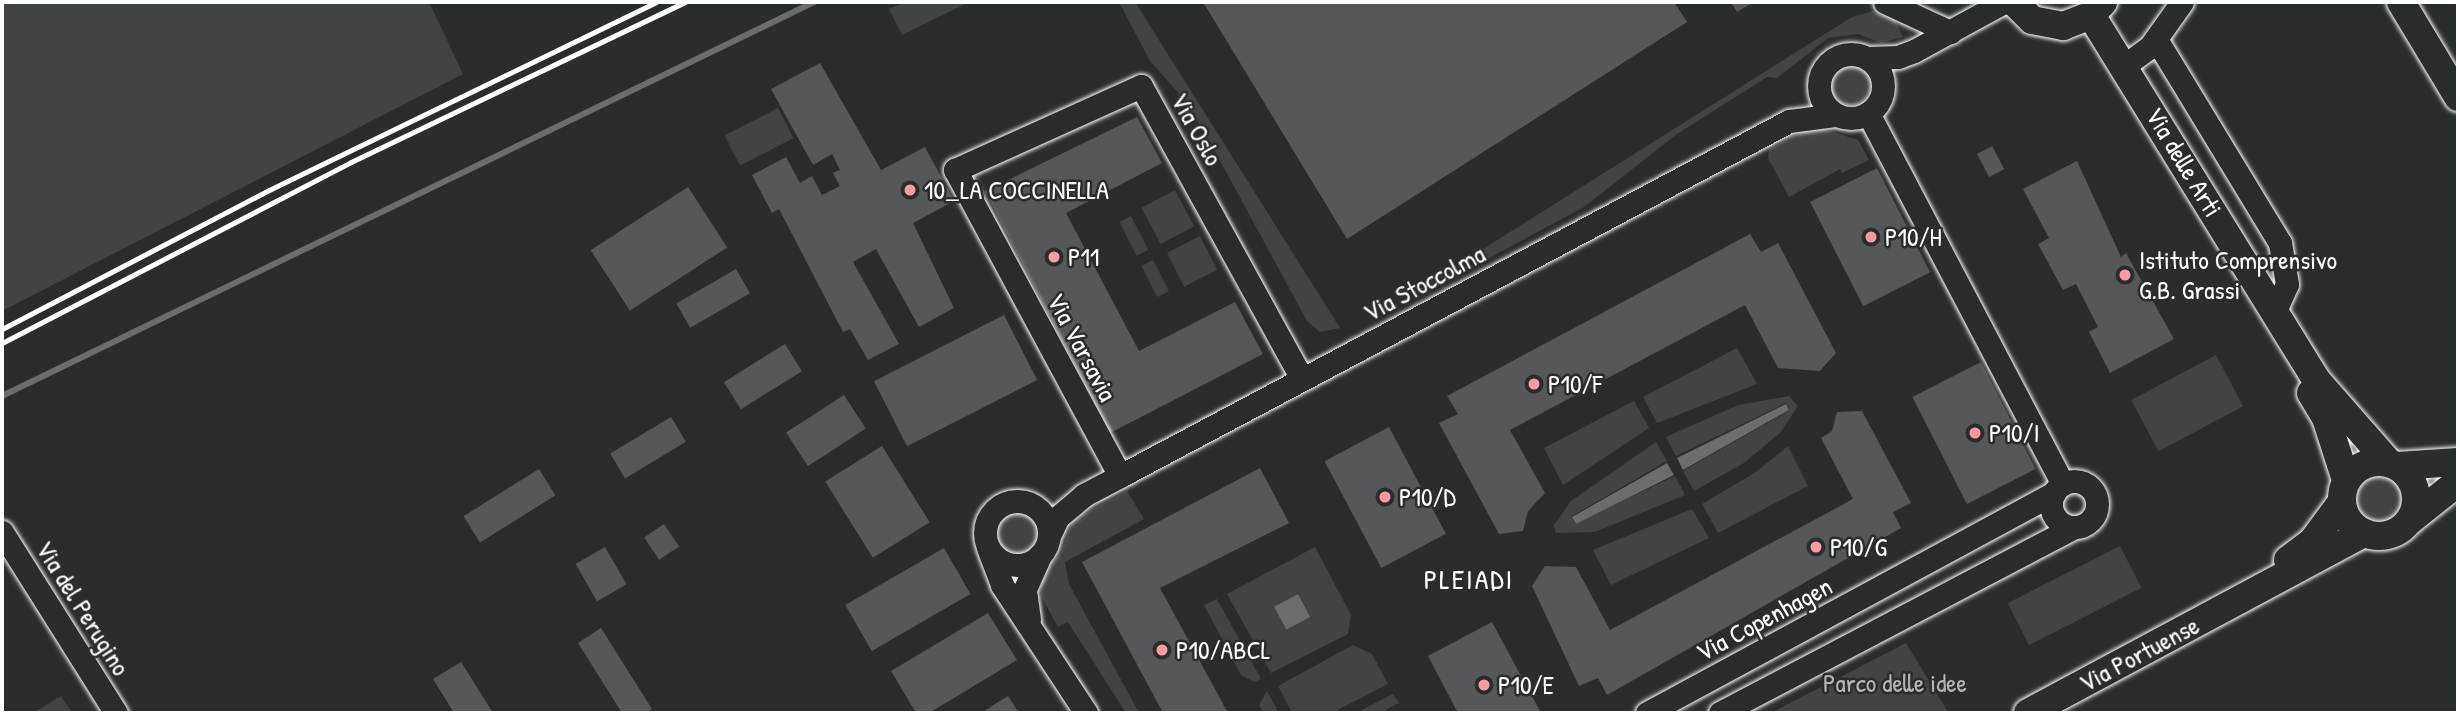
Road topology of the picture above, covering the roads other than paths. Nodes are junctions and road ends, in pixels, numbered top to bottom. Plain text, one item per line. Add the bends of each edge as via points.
1 (1885, 2) edge
2 (2004, 2) edge
3 (2014, 2) edge
4 (2182, 2) edge
5 (2401, 2) edge
6 (2097, 8) edge
7 (1950, 32) junction
8 (2156, 39) junction
9 (1914, 51) junction
10 (1867, 58) junction
11 (2125, 65) junction
12 (1818, 88) junction
13 (1883, 89) junction
14 (2458, 97) edge
15 (1868, 114) junction
16 (1835, 115) junction
17 (1789, 121) junction
18 (955, 170) joint
19 (2275, 311) junction
20 (2297, 347) junction
21 (1302, 379) junction
22 (2458, 462) edge
23 (2393, 464) junction
24 (1119, 476) junction
25 (2458, 482) edge
26 (2058, 488) junction
27 (2344, 491) junction
28 (1084, 495) junction
29 (1033, 505) junction
30 (2409, 521) junction
31 (2072, 528) junction
32 (2, 532) edge
33 (2364, 533) junction
34 (1045, 545) junction
35 (988, 548) junction
36 (2250, 594) junction
37 (1030, 626) junction
38 (117, 713) edge
39 (1086, 713) edge
40 (1647, 713) edge
41 (1720, 713) edge
42 (2028, 713) edge

1 - 7 street
2 - 7 street
3 - 6 street via 2032,20 2047,25 2063,26
4 - 8 street
5 - 14 street
6 - 11 street, Via delle Arti
7 - 9 street
8 - 11 street
8 - 19 street via 2280,243 2287,284
9 - 10 street via 1898,57
9 - 13 street via 1890,74
10 - 12 street via 1854,54 1832,60 1820,76
10 - 13 street via 1878,68
11 - 19 street, Via delle Arti
12 - 16 street via 1822,101
12 - 17 street, Via Stoccolma
13 - 15 street
15 - 16 street
15 - 26 street
16 - 17 street, Via Stoccolma
17 - 21 street, Via Stoccolma
18 - 21 street, Via Oslo via 1141,86
18 - 24 street, Via Varsavia
19 - 20 street, Via delle Arti
20 - 23 street via 2323,388
20 - 27 street
21 - 24 street, Via Stoccolma
22 - 23 street
23 - 27 street via 2364,464
23 - 30 street via 2415,491
24 - 28 street, Via Stoccolma
25 - 30 street
26 - 31 street via 2053,512
26 - 31 street via 2084,482 2097,503 2092,518
26 - 40 street, Via Copenhagen
27 - 33 street via 2350,523
27 - 36 street, Via Portuense via 2312,542
28 - 29 street, Via Stoccolma
28 - 34 street, Via Stoccolma via 1058,517
29 - 34 street via 1045,518
29 - 35 street via 1013,501 995,509 985,528
30 - 33 street via 2392,534
31 - 41 street
32 - 38 street, Via del Perugino
33 - 36 street, Via Portuense
34 - 35 street via 1012,565
34 - 37 street, Via Stoccolma via 1025,589
35 - 37 street, Via Stoccolma via 1002,585
36 - 42 street, Via Portuense
37 - 39 street, Via Stoccolma

